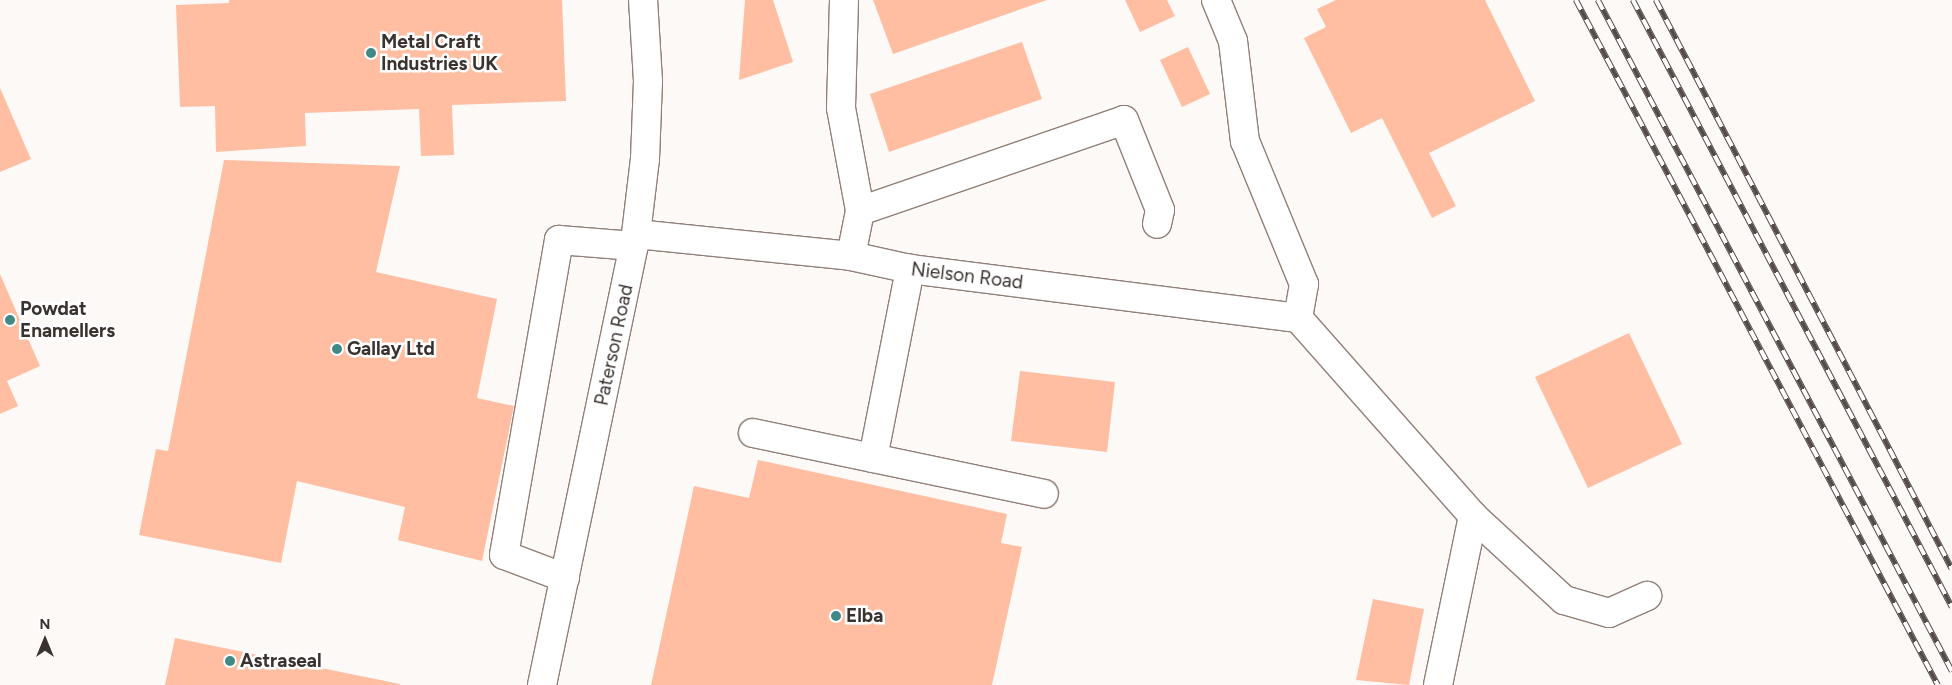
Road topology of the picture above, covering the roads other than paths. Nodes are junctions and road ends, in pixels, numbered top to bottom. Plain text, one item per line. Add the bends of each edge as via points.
1 (642, 0) edge
2 (844, 0) edge
3 (1216, 0) edge
4 (860, 211) junction
5 (1157, 224) dead end
6 (635, 240) junction
7 (851, 256) junction
8 (910, 269) junction
9 (1298, 318) junction
10 (753, 433) dead end
11 (873, 458) junction
12 (1044, 494) dead end
13 (1473, 516) junction
14 (565, 578) junction
15 (1647, 596) dead end
16 (542, 685) edge
17 (1438, 685) edge

1 - 6 street, Paterson Road via 647,91
2 - 4 street via 841,108
3 - 9 street via 1233,41 1245,141 1304,284
4 - 5 street via 1124,120 1160,210
4 - 7 street
6 - 7 street, Nielson Road
6 - 14 street, Paterson Road
6 - 14 street, Nielson Road via 559,240 504,555
7 - 8 street, Nielson Road
8 - 9 street, Nielson Road
8 - 11 street
9 - 13 street
10 - 11 street
11 - 12 street
13 - 15 street via 1564,600 1610,613
13 - 17 street
14 - 16 street, Paterson Road

